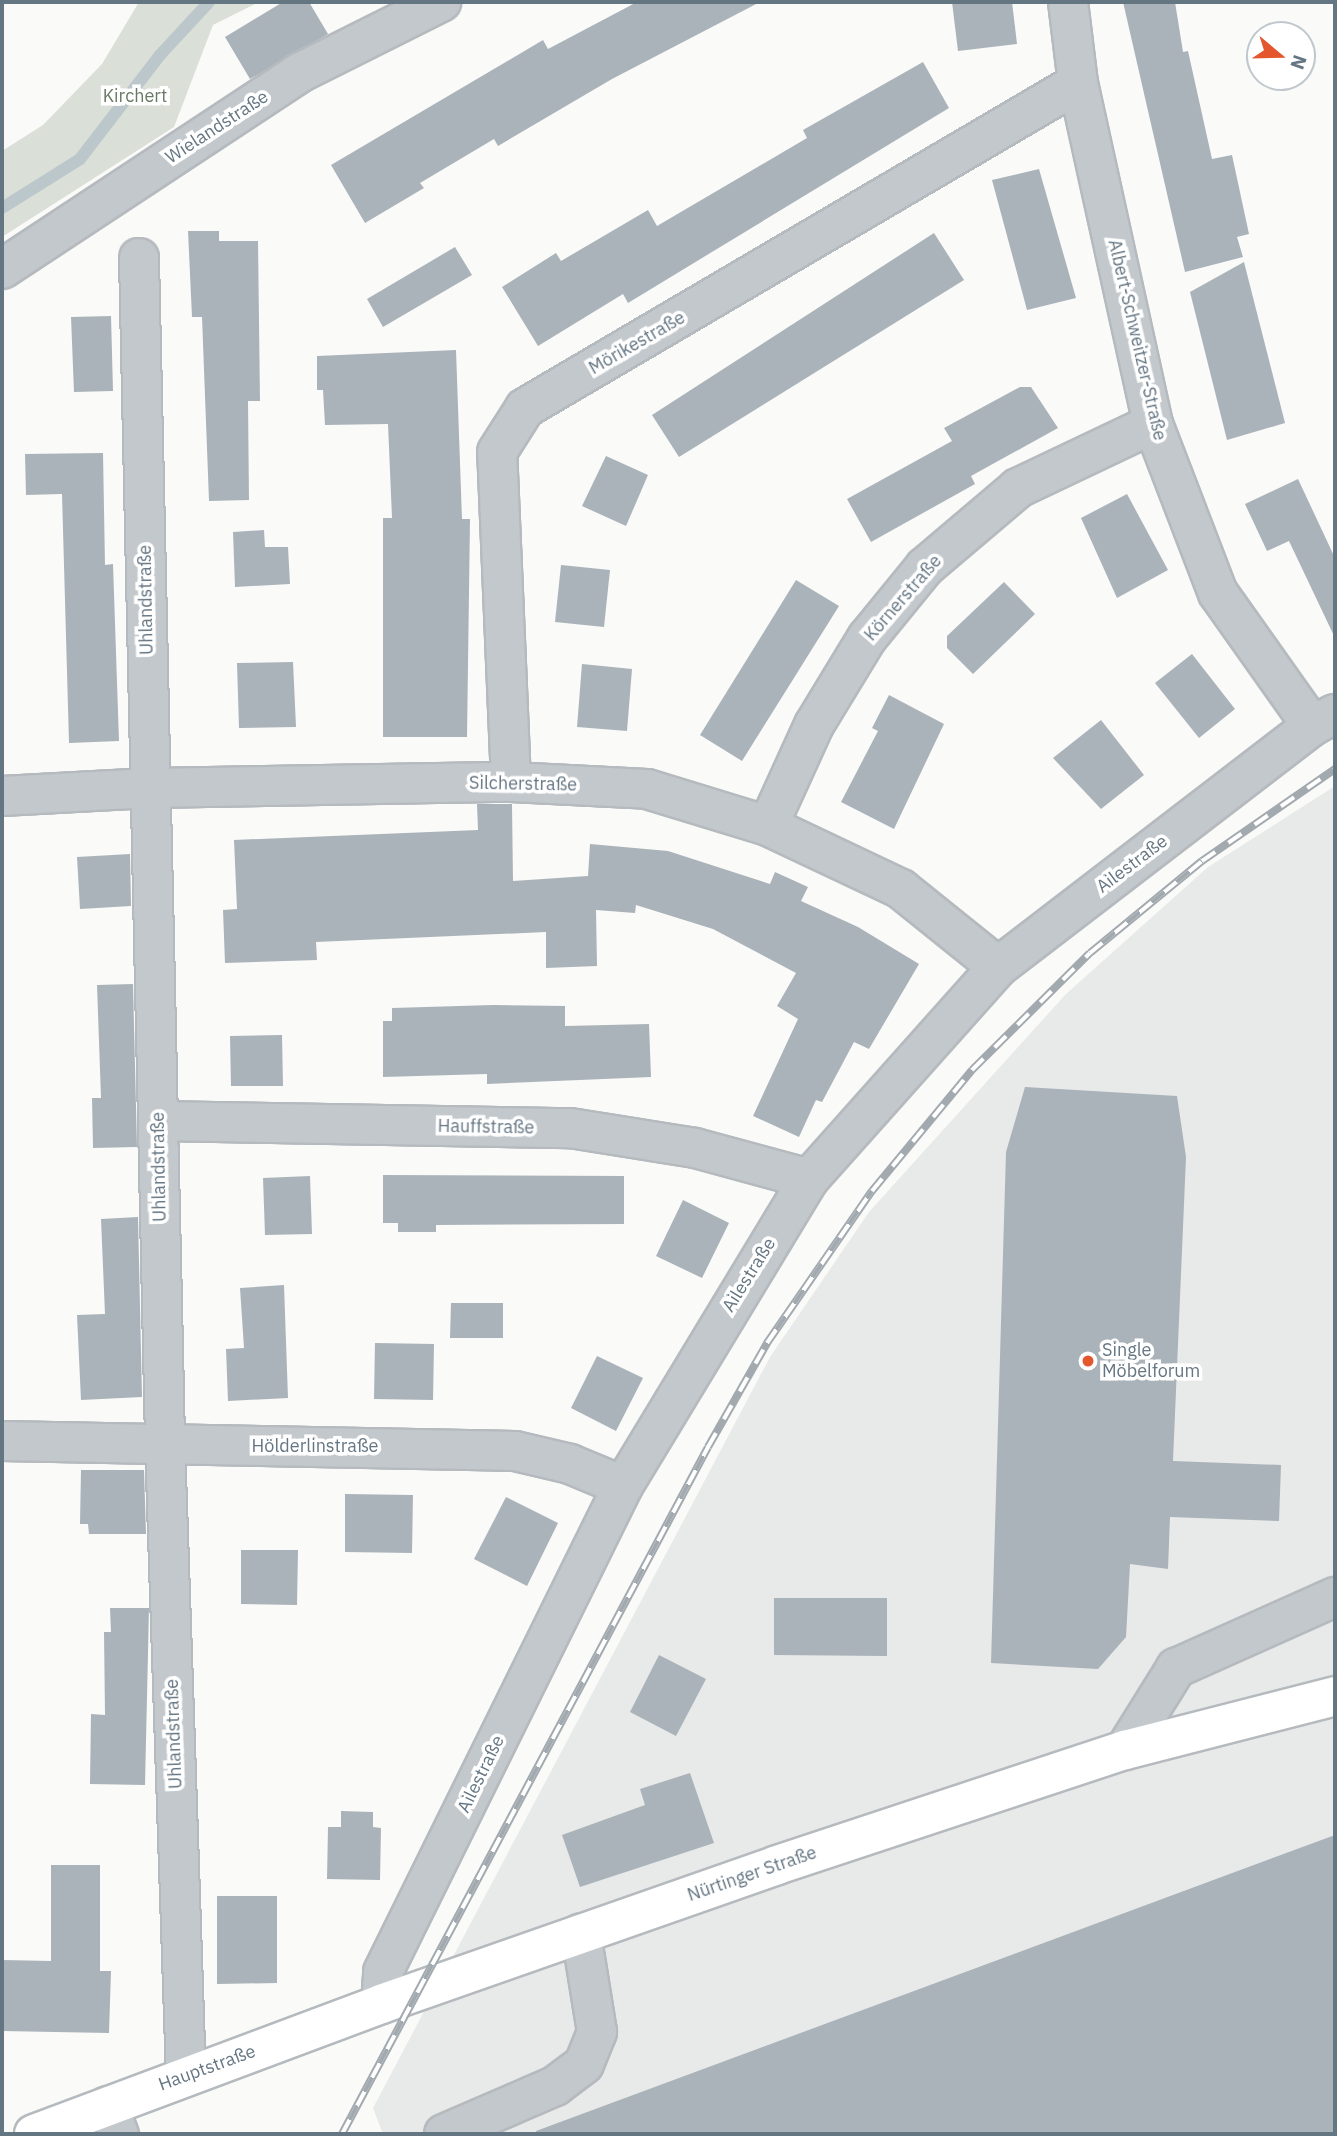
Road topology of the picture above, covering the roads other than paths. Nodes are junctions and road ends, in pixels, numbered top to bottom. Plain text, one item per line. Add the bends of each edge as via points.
1 (441, 2) edge
2 (1068, 2) edge
3 (1079, 83) junction
4 (139, 258) dead end
5 (2, 269) edge
6 (1153, 424) junction
7 (1324, 720) edge
8 (511, 782) junction
9 (150, 788) junction
10 (2, 796) edge
11 (768, 826) junction
12 (998, 967) junction
13 (158, 1121) junction
14 (809, 1179) junction
15 (2, 1441) edge
16 (164, 1444) junction
17 (623, 1486) junction
18 (1335, 1597) edge
19 (1335, 1696) edge
20 (1125, 1750) junction
21 (581, 1933) junction
22 (381, 2004) junction
23 (186, 2076) junction
24 (113, 2120) edge
25 (34, 2134) edge
26 (444, 2134) edge

1 - 5 street, Wielandstraße via 299,74
2 - 3 street, Albert-Schweitzer-Straße
3 - 6 street, Albert-Schweitzer-Straße
3 - 8 street, Mörikestraße via 525,408 496,452
4 - 9 street, Uhlandstraße
6 - 7 street, Albert-Schweitzer-Straße via 1218,593
6 - 11 street, Körnerstraße via 1018,488 925,567 867,638 814,725
7 - 12 street, Ailestraße
8 - 9 street, Silcherstraße
8 - 11 street, Silcherstraße via 648,789
9 - 10 street, Silcherstraße
9 - 13 street, Uhlandstraße
11 - 12 street, Silcherstraße via 901,889
12 - 14 street, Ailestraße
13 - 14 street, Hauffstraße via 570,1128 695,1148
13 - 16 street, Uhlandstraße
14 - 17 street, Ailestraße
15 - 16 street, Hölderlinstraße
16 - 17 street, Hölderlinstraße via 514,1451 570,1464
16 - 23 street, Uhlandstraße
17 - 22 street, Ailestraße via 383,1972
18 - 20 street via 1175,1668
19 - 20 main road, Nürtinger Straße
20 - 21 main road, Nürtinger Straße
21 - 22 main road, Nürtinger Straße
21 - 26 street via 597,2032 584,2064 555,2086
22 - 23 main road, Hauptstraße
23 - 24 main road, Hauptstraße
24 - 25 main road, Hauptstraße

